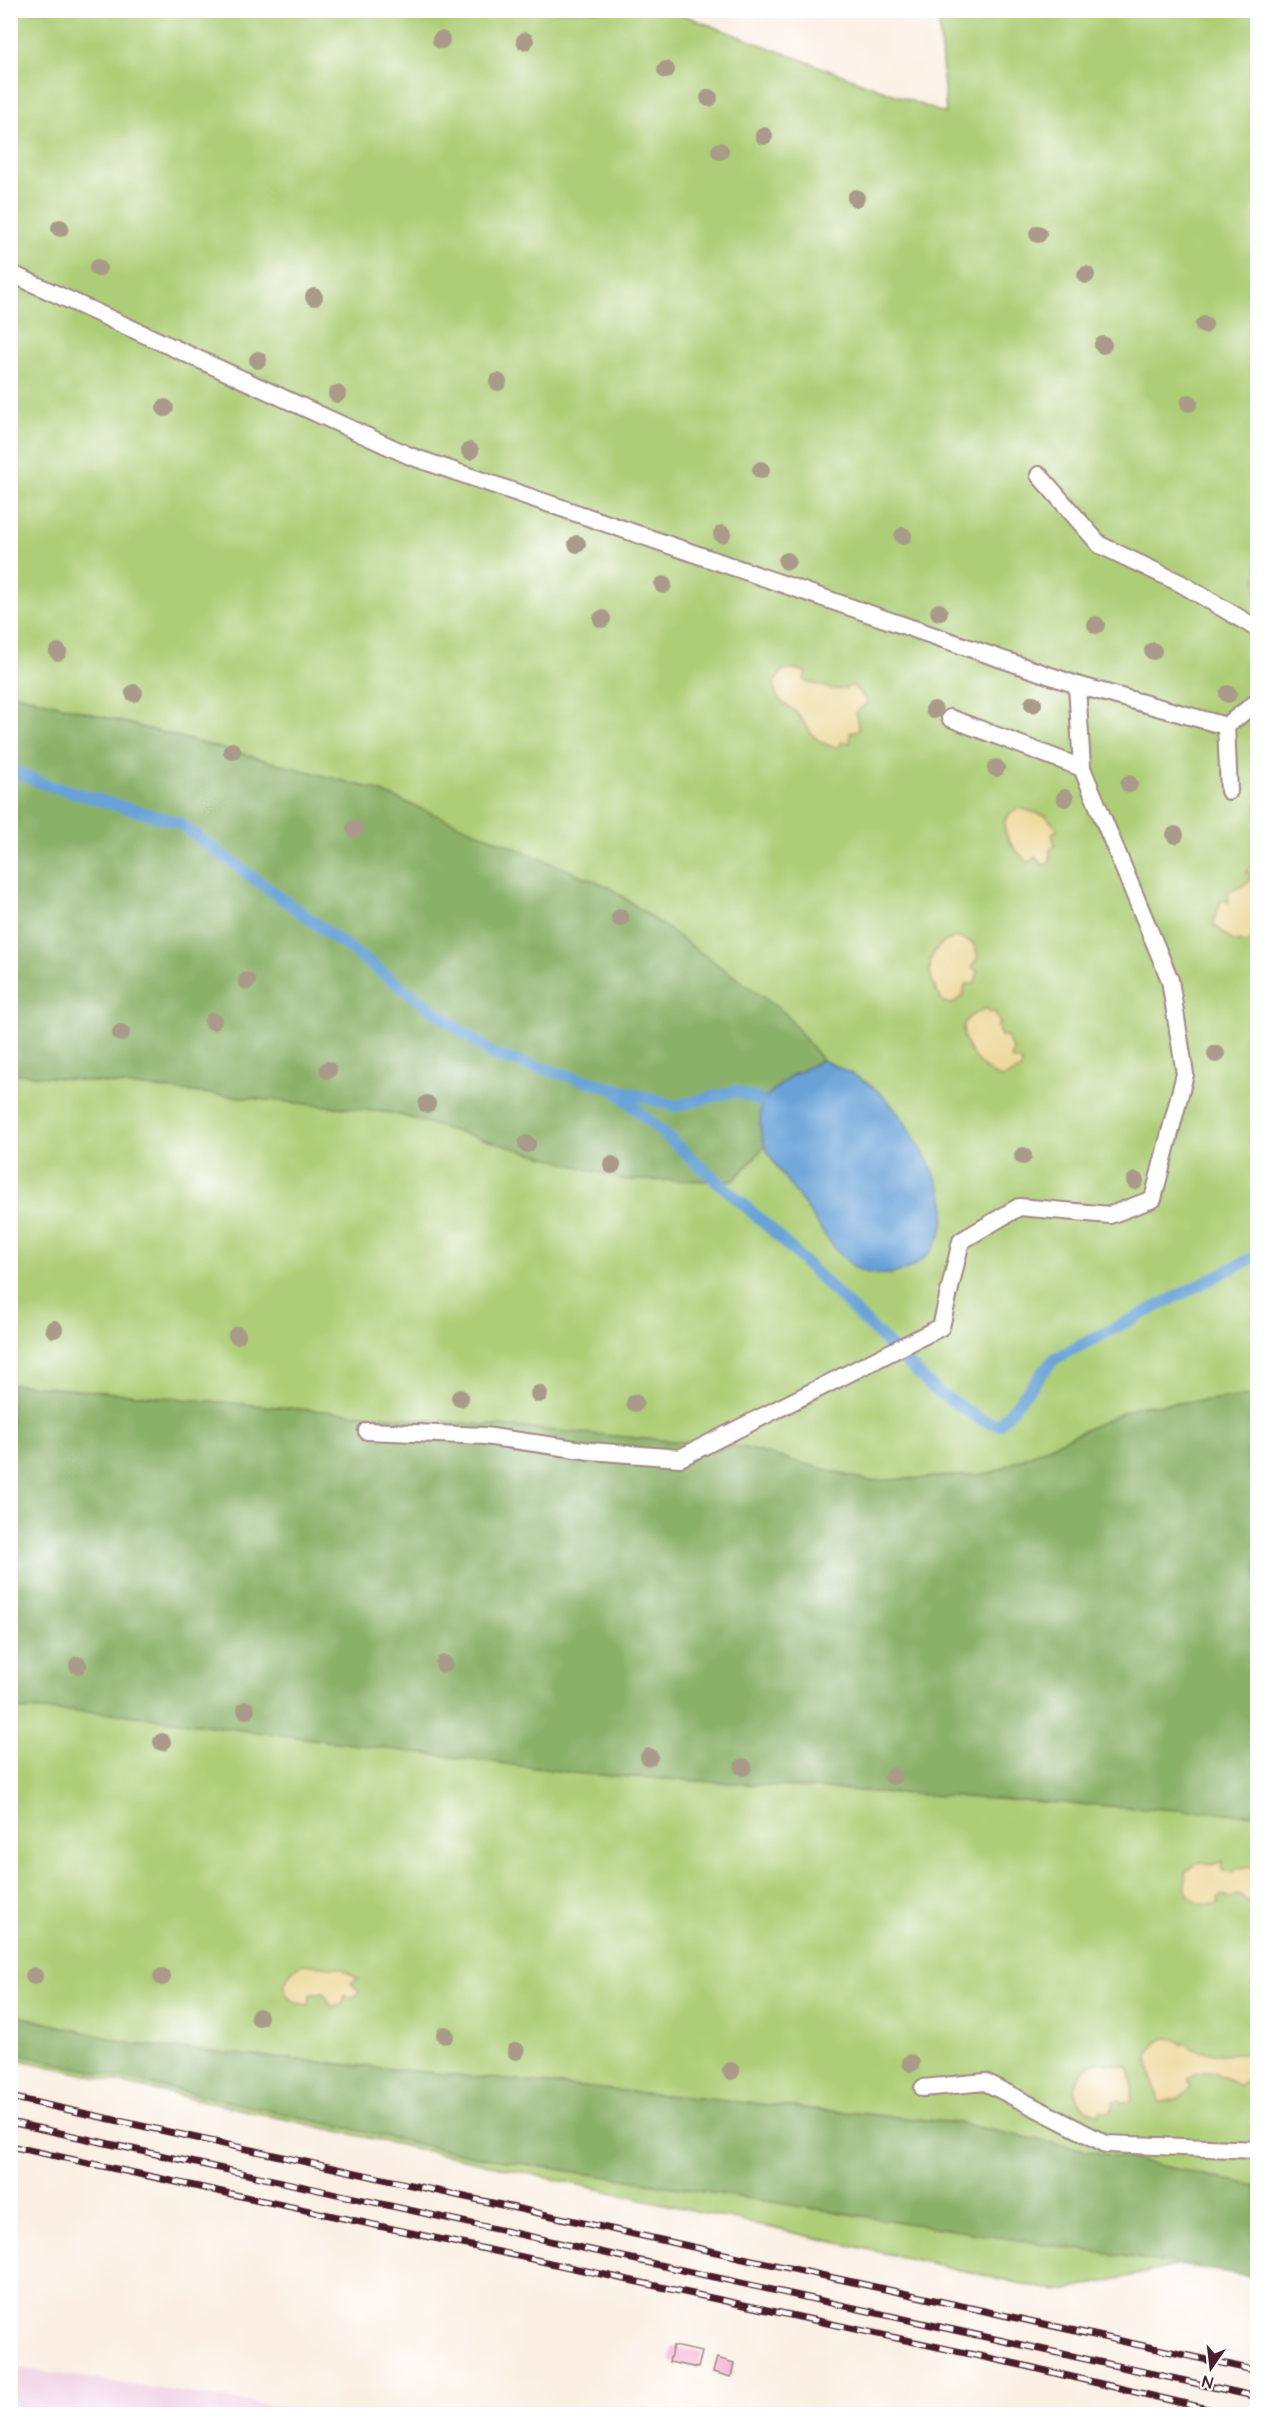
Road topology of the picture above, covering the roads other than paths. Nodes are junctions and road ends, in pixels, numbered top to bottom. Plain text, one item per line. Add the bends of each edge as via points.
1 (10, 273) edge
2 (1039, 475) dead end
3 (1257, 629) edge
4 (1077, 685) junction
5 (1257, 701) edge
6 (950, 718) dead end
7 (1226, 726) junction
8 (1082, 768) junction
9 (1229, 790) dead end
10 (367, 1431) dead end
11 (923, 2088) dead end
12 (1257, 2150) edge

1 - 4 lane via 410,456
2 - 3 lane via 1100,545 1180,583
4 - 7 lane
4 - 8 lane
5 - 7 lane
6 - 8 lane
7 - 9 lane
8 - 10 lane via 1170,980 1185,1074 1153,1199 1110,1215 1018,1207 961,1241 942,1327 680,1458 590,1451 485,1436
11 - 12 lane via 985,2082 1106,2144

